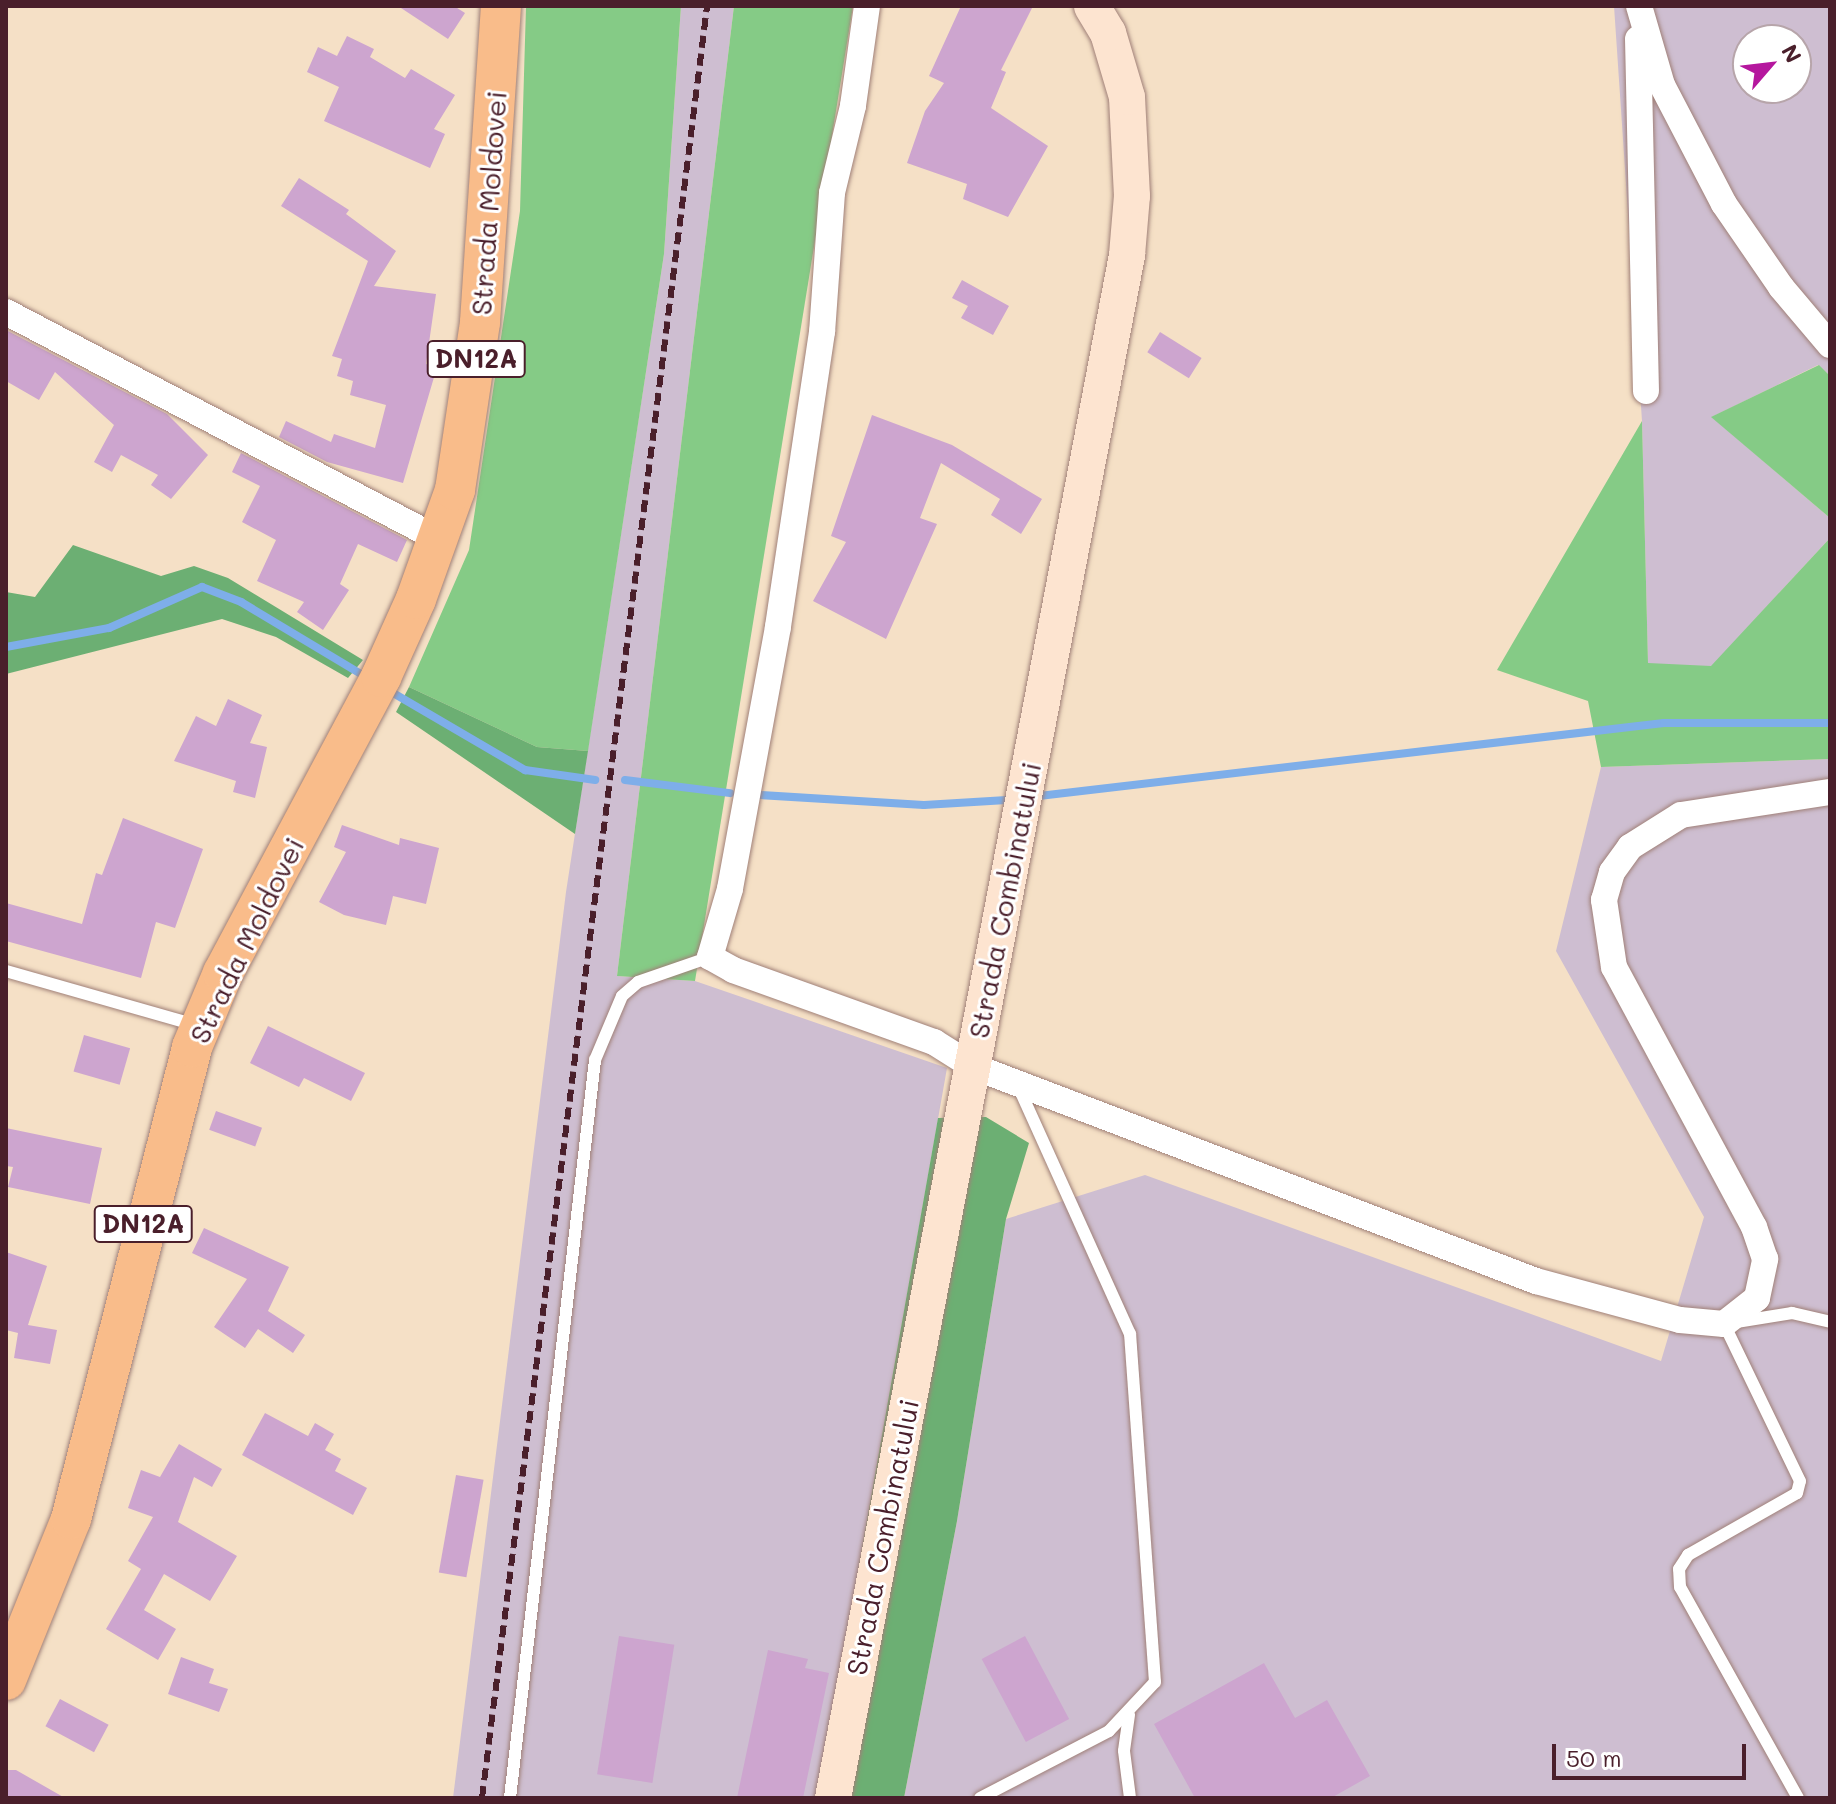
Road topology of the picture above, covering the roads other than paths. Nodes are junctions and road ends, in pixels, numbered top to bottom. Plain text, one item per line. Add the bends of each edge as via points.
1 (501, 6) edge
2 (518, 6) edge
3 (867, 6) edge
4 (1092, 6) edge
5 (1638, 6) edge
6 (489, 174) junction
7 (6, 312) edge
8 (1830, 345) edge
9 (1646, 391) dead end
10 (439, 539) junction
11 (1830, 792) edge
12 (710, 957) junction
13 (6, 971) edge
14 (201, 1026) junction
15 (972, 1066) junction
16 (1017, 1083) junction
17 (1830, 1322) edge
18 (1724, 1324) junction
19 (6, 1680) edge
20 (1129, 1715) junction
21 (510, 1798) edge
22 (833, 1798) edge
23 (980, 1798) edge
24 (1130, 1798) edge
25 (1798, 1798) edge

1 - 6 main road, Strada Moldovei / DN12A
2 - 6 main road
3 - 12 street via 853,106 832,193 822,332 778,627 730,889
4 - 15 street, Strada Combinatului via 1108,33 1127,97 1132,196 1127,255
5 - 8 street via 1662,85 1724,204 1781,287
5 - 9 street
6 - 10 main road, Strada Moldovei / DN12A via 470,414
7 - 10 street
10 - 14 main road, Strada Moldovei / DN12A via 381,677 223,973
11 - 18 street via 1681,815 1630,847 1612,872 1604,900 1614,967 1754,1227 1765,1259 1757,1298
12 - 15 street via 934,1042
12 - 21 lane via 638,982 622,996 595,1060
13 - 14 lane
14 - 19 main road, Strada Moldovei / DN12A via 156,1170 71,1519
15 - 16 street
15 - 22 street, Strada Combinatului
16 - 18 street via 1536,1281 1680,1320
16 - 20 lane via 1130,1334 1155,1682
17 - 18 lane via 1792,1313
18 - 25 lane via 1800,1481 1797,1493 1688,1555 1679,1569 1680,1587
20 - 23 lane via 1109,1731
20 - 24 lane via 1124,1751

